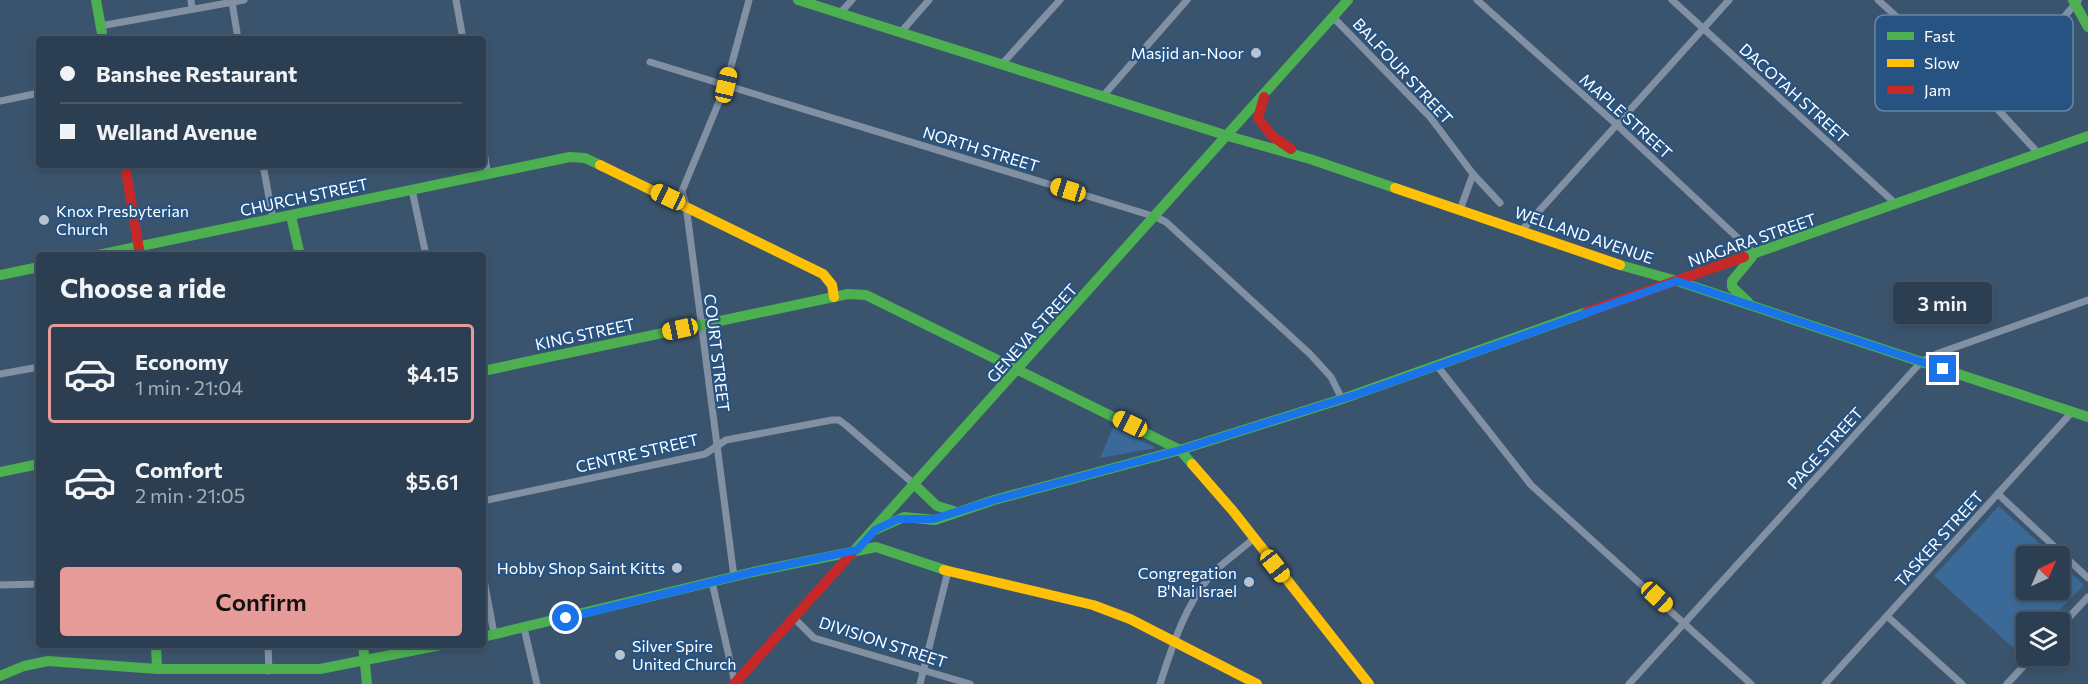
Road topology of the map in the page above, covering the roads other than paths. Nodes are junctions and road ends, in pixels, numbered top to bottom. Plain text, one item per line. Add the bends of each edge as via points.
1 (96, 0) edge
2 (190, 0) edge
3 (244, 0) edge
4 (456, 0) edge
5 (749, 0) edge
6 (798, 0) edge
7 (852, 0) edge
8 (929, 0) edge
9 (1060, 0) edge
10 (1187, 0) edge
11 (1348, 0) edge
12 (1477, 0) edge
13 (1672, 0) edge
14 (1729, 0) edge
15 (1878, 0) edge
16 (2076, 1) edge
17 (232, 2) junction
18 (192, 9) junction
19 (841, 12) junction
20 (1895, 15) edge
21 (2064, 15) edge
22 (1333, 17) junction
23 (100, 26) junction
24 (2088, 27) edge
25 (1703, 28) junction
26 (901, 32) junction
27 (102, 36) edge
28 (238, 36) edge
29 (463, 36) edge
30 (650, 62) dead end
31 (1002, 64) junction
32 (726, 85) junction
33 (1265, 92) junction
34 (36, 94) edge
35 (1103, 96) junction
36 (0, 101) edge
37 (1999, 111) edge
38 (1617, 125) junction
39 (1228, 136) junction
40 (2088, 136) edge
41 (2039, 154) junction
42 (1310, 159) junction
43 (486, 163) edge
44 (126, 168) edge
45 (264, 168) edge
46 (1473, 174) junction
47 (488, 175) junction
48 (412, 190) junction
49 (1500, 203) dead end
50 (686, 205) junction
51 (1898, 206) junction
52 (1460, 210) junction
53 (291, 216) junction
54 (1156, 217) junction
55 (273, 219) junction
56 (1521, 231) junction
57 (140, 251) edge
58 (299, 252) edge
59 (425, 252) edge
60 (1755, 254) junction
61 (36, 268) edge
62 (0, 275) edge
63 (1677, 281) junction
64 (834, 297) junction
65 (2088, 300) edge
66 (1758, 309) junction
67 (700, 325) junction
68 (1922, 362) junction
69 (1438, 367) junction
70 (36, 368) edge
71 (486, 370) edge
72 (1019, 370) junction
73 (0, 374) edge
74 (1342, 399) junction
75 (2072, 412) junction
76 (2088, 417) edge
77 (715, 446) junction
78 (1180, 450) junction
79 (36, 465) edge
80 (0, 472) edge
81 (914, 484) junction
82 (1998, 495) junction
83 (486, 500) edge
84 (957, 510) junction
85 (875, 530) junction
86 (1253, 539) junction
87 (857, 550) junction
88 (948, 571) junction
89 (734, 577) junction
90 (2088, 578) edge
91 (712, 582) junction
92 (36, 584) edge
93 (0, 585) edge
94 (2088, 597) edge
95 (486, 611) edge
96 (1887, 616) junction
97 (2070, 616) edge
98 (794, 618) junction
99 (1684, 623) junction
100 (524, 628) junction
101 (488, 635) edge
102 (1173, 641) junction
103 (156, 648) edge
104 (268, 648) edge
105 (363, 648) edge
106 (426, 648) edge
107 (365, 660) junction
108 (2024, 666) edge
109 (157, 669) junction
110 (924, 670) junction
111 (269, 671) junction
112 (0, 676) edge
113 (367, 684) edge
114 (537, 684) edge
115 (734, 684) edge
116 (920, 684) edge
117 (970, 684) edge
118 (1160, 684) edge
119 (1257, 684) edge
120 (1369, 684) edge
121 (1629, 684) edge
122 (1751, 684) edge
123 (1825, 684) edge
124 (1962, 684) edge
125 (2007, 684) edge

1 - 23 main road
2 - 18 street
3 - 17 street
4 - 29 street
5 - 32 street, COURT STREET
6 - 19 main road
7 - 19 street
8 - 26 street
9 - 31 street
10 - 35 street
11 - 22 main road, GENEVA STREET
12 - 38 street, MAPLE STREET
13 - 25 street, DACOTAH STREET
14 - 25 street
15 - 20 street
16 - 21 street
16 - 24 main road
17 - 18 street
17 - 28 street
18 - 23 street
19 - 26 main road
22 - 33 main road, GENEVA STREET
22 - 46 street, BALFOUR STREET via 1430,117
23 - 27 main road
25 - 38 street
25 - 51 street, DACOTAH STREET
26 - 31 main road
30 - 32 street, NORTH STREET
31 - 35 main road
32 - 50 street, COURT STREET via 682,191
32 - 54 street, NORTH STREET
33 - 39 main road, GENEVA STREET
33 - 42 main road via 1258,118 1263,129
34 - 36 street
35 - 39 main road
37 - 41 street
38 - 56 street
38 - 60 street, MAPLE STREET
39 - 42 main road
39 - 54 main road, GENEVA STREET
40 - 41 main road, NIAGARA STREET
41 - 51 main road, NIAGARA STREET
42 - 52 main road, WELLAND AVENUE
43 - 47 street
44 - 57 main road
45 - 55 street
46 - 49 street, BALFOUR STREET
46 - 52 street
47 - 48 main road, CHURCH STREET
47 - 50 main road, CHURCH STREET via 570,157 585,158
48 - 53 main road, CHURCH STREET
48 - 59 street
50 - 64 main road, CHURCH STREET via 823,274 832,285
50 - 67 street, COURT STREET
51 - 60 main road, NIAGARA STREET
52 - 56 main road, WELLAND AVENUE
53 - 55 main road, CHURCH STREET
53 - 58 main road
54 - 72 main road, GENEVA STREET
54 - 74 street, NORTH STREET via 1310,354 1331,378
55 - 57 main road, CHURCH STREET
56 - 63 main road, WELLAND AVENUE
60 - 63 main road, NIAGARA STREET
60 - 66 main road via 1737,274 1732,287
61 - 62 main road
63 - 66 main road, WELLAND AVENUE
63 - 69 main road, NIAGARA STREET
64 - 67 main road, KING STREET
64 - 72 main road via 866,295
65 - 68 street, PAGE STREET
66 - 68 main road, WELLAND AVENUE
67 - 71 main road, KING STREET
67 - 77 street, COURT STREET
68 - 75 main road, WELLAND AVENUE
68 - 99 street, PAGE STREET
69 - 74 main road, NIAGARA STREET
69 - 99 street via 1531,484
70 - 73 street
72 - 78 main road
72 - 81 main road, GENEVA STREET
74 - 78 main road, NIAGARA STREET
75 - 76 main road, WELLAND AVENUE
75 - 82 street, TASKER STREET
77 - 81 street, CENTRE STREET via 726,440 839,420
77 - 83 street, CENTRE STREET via 705,454
77 - 89 street, COURT STREET
78 - 84 main road, NIAGARA STREET
78 - 86 main road
79 - 80 main road
81 - 84 main road via 937,506 950,512
81 - 85 main road, GENEVA STREET
82 - 90 street
82 - 96 street, TASKER STREET
84 - 85 main road, NIAGARA STREET via 934,519 904,517
85 - 87 main road, GENEVA STREET
86 - 102 street via 1212,574
86 - 120 main road
87 - 88 main road
87 - 89 main road
87 - 98 main road, GENEVA STREET
88 - 102 main road via 1093,605
88 - 110 street
89 - 91 main road
91 - 100 main road
91 - 115 street
92 - 93 street
94 - 97 street
95 - 101 street
96 - 123 street, TASKER STREET
96 - 124 street
98 - 110 street, DIVISION STREET via 814,638
98 - 115 main road, GENEVA STREET
99 - 121 street, PAGE STREET
99 - 122 street
100 - 101 main road
100 - 114 street
102 - 118 street
102 - 119 main road
103 - 109 main road
104 - 111 street
105 - 107 main road
106 - 107 main road
107 - 111 main road via 320,669
107 - 113 main road
108 - 125 street
109 - 111 main road
109 - 112 main road via 48,661
110 - 116 street
110 - 117 street, DIVISION STREET

